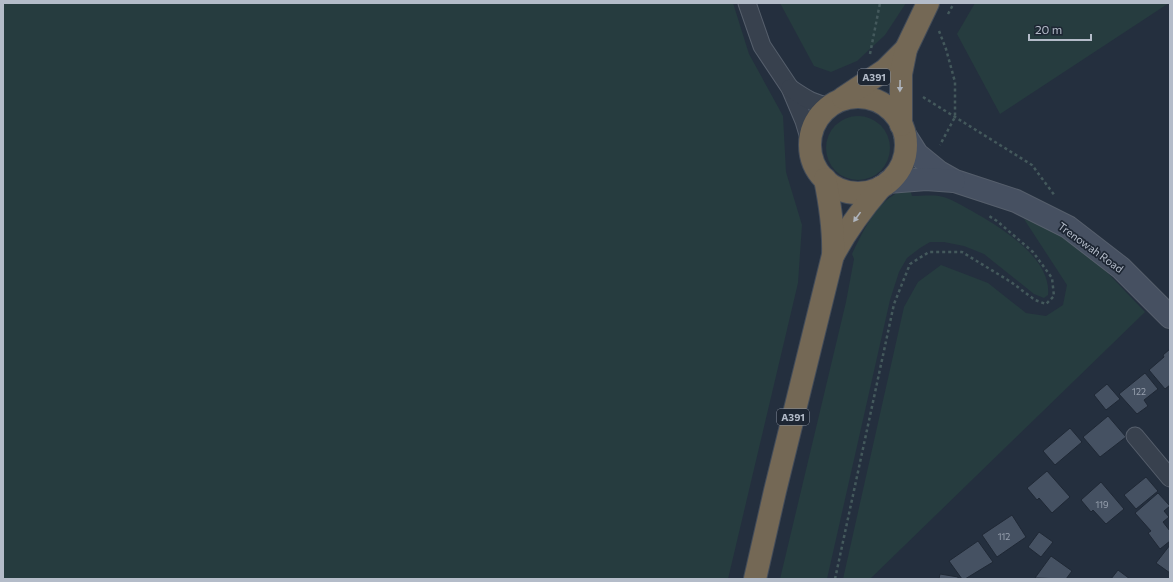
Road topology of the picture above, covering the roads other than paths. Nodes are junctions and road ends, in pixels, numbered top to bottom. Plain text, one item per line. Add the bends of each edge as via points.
1 (747, 3) edge
2 (928, 3) edge
3 (906, 48) junction
4 (790, 88) junction
5 (834, 103) junction
6 (903, 130) junction
7 (810, 141) junction
8 (825, 179) junction
9 (955, 181) junction
10 (884, 184) junction
11 (833, 255) junction
12 (1170, 317) edge
13 (1135, 436) dead end
14 (1170, 478) edge
15 (755, 579) edge

1 - 4 street via 762,46
2 - 3 highway, A391
3 - 5 highway, A391 via 881,73
3 -> 6 highway, A391 via 900,74
4 - 5 street via 817,104
4 - 7 street
5 - 6 highway via 856,97 874,100 897,117
5 - 7 highway via 814,124
6 - 9 street, Trenowah Road via 917,154
6 - 10 highway via 906,143 903,161 894,176
7 - 8 highway via 812,158
8 - 10 highway via 839,189 852,192 865,192
8 - 11 highway, A391 via 834,235
9 - 10 street, Trenowah Road via 926,178
9 - 12 street, Trenowah Road via 1016,201 1068,227 1121,268
10 -> 11 highway, A391 via 845,233
11 - 15 highway, A391
13 - 14 street

